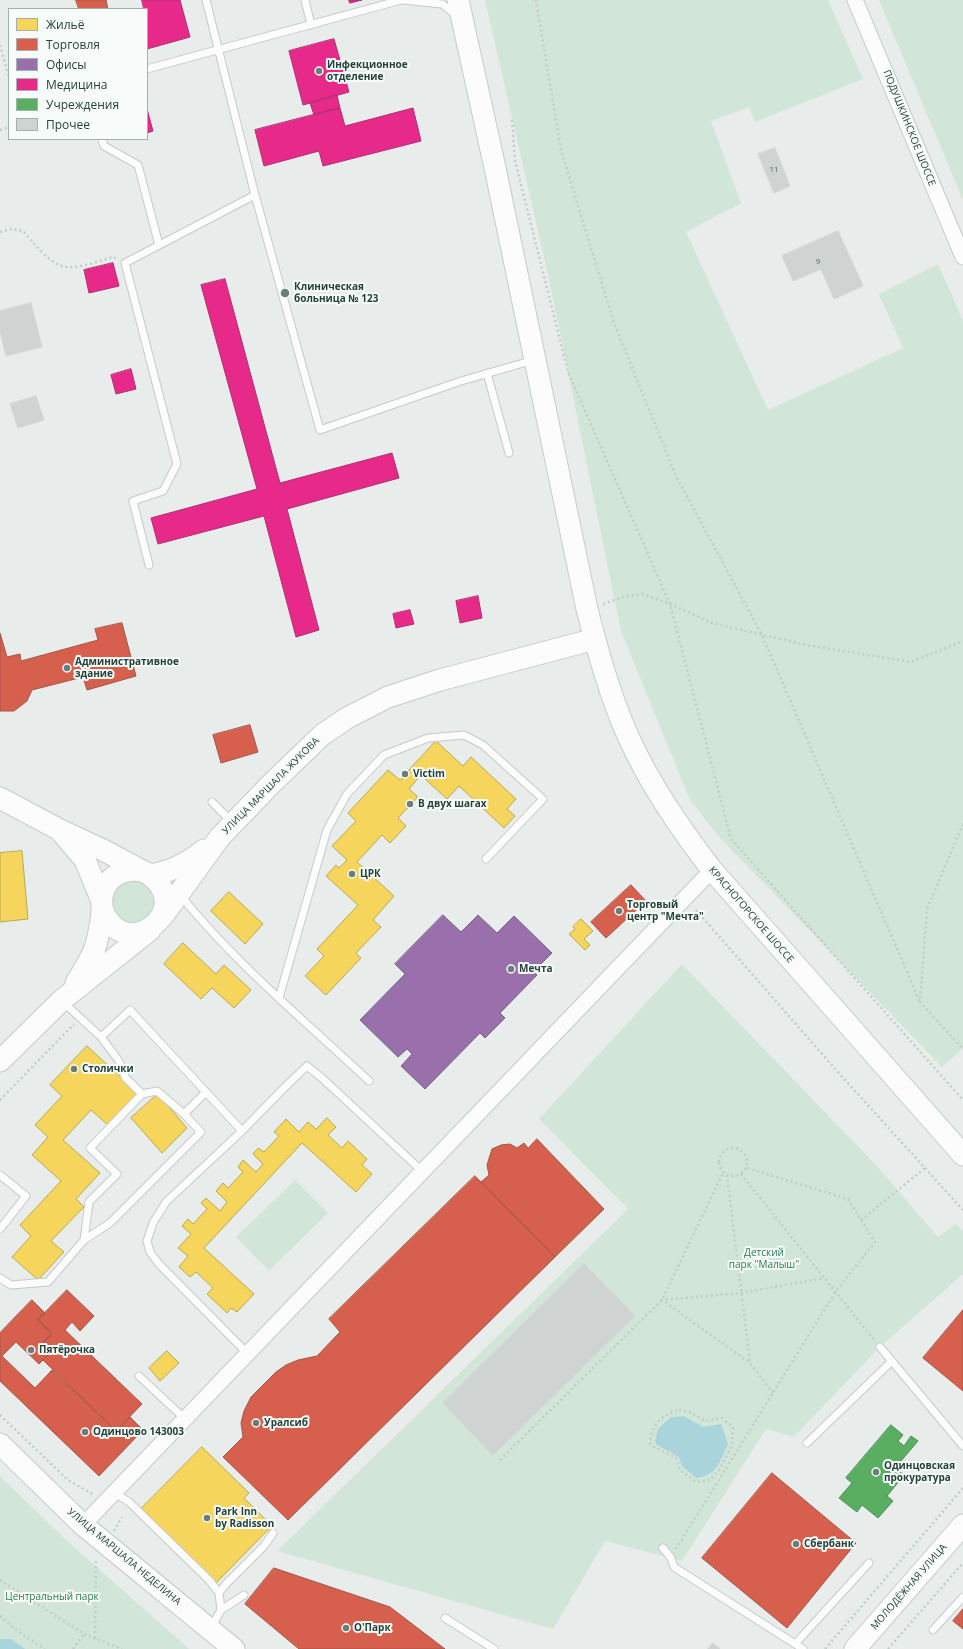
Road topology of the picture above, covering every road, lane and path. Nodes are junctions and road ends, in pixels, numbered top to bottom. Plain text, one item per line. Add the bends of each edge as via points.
1 (206, 0) edge
2 (305, 0) edge
3 (402, 0) edge
4 (458, 0) edge
5 (536, 0) edge
6 (855, 0) edge
7 (462, 20) junction
8 (311, 25) junction
9 (0, 45) edge
10 (218, 48) junction
11 (148, 69) edge
12 (8, 73) edge
13 (512, 120) dead end
14 (102, 140) edge
15 (255, 195) junction
16 (0, 232) edge
17 (159, 245) junction
18 (963, 257) edge
19 (125, 263) junction
20 (535, 360) junction
21 (487, 373) junction
22 (509, 453) dead end
23 (149, 564) dead end
24 (670, 604) junction
25 (587, 609) junction
26 (762, 635) junction
27 (594, 639) junction
28 (963, 642) edge
29 (0, 798) edge
30 (212, 802) dead end
31 (963, 824) edge
32 (60, 830) junction
33 (227, 831) junction
34 (486, 859) dead end
35 (712, 870) junction
36 (148, 874) junction
37 (179, 894) junction
38 (102, 904) junction
39 (696, 910) dead end
40 (156, 923) junction
41 (66, 997) junction
42 (279, 998) junction
43 (920, 1002) junction
44 (80, 1018) junction
45 (101, 1037) junction
46 (963, 1048) edge
47 (6, 1051) edge
48 (369, 1081) dead end
49 (206, 1092) junction
50 (142, 1094) junction
51 (0, 1100) edge
52 (963, 1100) edge
53 (184, 1114) junction
54 (242, 1131) junction
55 (963, 1155) edge
56 (747, 1168) junction
57 (925, 1168) junction
58 (422, 1171) junction
59 (723, 1173) junction
60 (741, 1174) junction
61 (0, 1175) edge
62 (727, 1175) junction
63 (963, 1210) edge
64 (861, 1220) junction
65 (0, 1229) edge
66 (84, 1240) junction
67 (0, 1278) edge
68 (824, 1278) junction
69 (836, 1291) junction
70 (742, 1293) junction
71 (662, 1300) junction
72 (880, 1347) joint
73 (247, 1353) junction
74 (892, 1361) junction
75 (750, 1363) junction
76 (139, 1376) dead end
77 (773, 1393) junction
78 (0, 1415) edge
79 (184, 1418) junction
80 (807, 1443) dead end
81 (0, 1444) edge
82 (732, 1446) junction
83 (963, 1446) edge
84 (738, 1450) junction
85 (500, 1460) dead end
86 (963, 1488) edge
87 (109, 1497) junction
88 (122, 1518) dead end
89 (83, 1525) junction
90 (963, 1525) edge
91 (273, 1533) dead end
92 (106, 1543) junction
93 (662, 1548) dead end
94 (671, 1558) junction
95 (869, 1563) dead end
96 (963, 1563) edge
97 (0, 1580) edge
98 (219, 1593) junction
99 (244, 1595) dead end
100 (963, 1597) edge
101 (221, 1610) junction
102 (1, 1618) edge
103 (445, 1618) dead end
104 (211, 1628) junction
105 (934, 1630) dead end
106 (84, 1634) junction
107 (95, 1638) junction
108 (795, 1644) junction
109 (45, 1649) edge
110 (73, 1649) edge
111 (122, 1649) edge
112 (234, 1649) edge
113 (494, 1649) edge
114 (803, 1649) edge
115 (825, 1649) edge
116 (855, 1649) edge
117 (888, 1649) edge

1 - 10 lane
2 - 8 lane
3 - 7 lane via 442,4
3 - 8 lane
4 - 7 street, КРАСНОГОРСКОЕ ШОССЕ
5 - 26 path via 561,150 614,323 676,476
6 - 18 street, ПОДУШКИНСКОЕ ШОССЕ
7 - 20 street, КРАСНОГОРСКОЕ ШОССЕ
8 - 10 lane
9 - 12 path
10 - 11 lane
10 - 15 lane
13 - 24 path via 515,161 568,372
14 - 17 lane via 104,146 138,165
15 - 17 lane
15 - 21 lane via 320,430
16 - 19 path via 11,229 23,231 42,253 61,266 77,266 113,257
17 - 19 lane
19 - 23 lane via 176,464 163,491 133,501
20 - 21 lane
20 - 25 street, КРАСНОГОРСКОЕ ШОССЕ
21 - 22 lane
24 - 25 path via 642,594
24 - 26 path via 712,623
24 - 52 path via 731,839
25 - 27 street, КРАСНОГОРСКОЕ ШОССЕ
26 - 28 path via 911,662
26 - 43 path
27 - 33 street, УЛИЦА МАРШАЛА ЖУКОВА via 388,696 322,735
27 - 35 street, КРАСНОГОРСКОЕ ШОССЕ via 619,713 641,763 683,833
29 - 32 street
30 - 33 lane
31 - 43 path via 927,909
32 - 36 street
32 - 38 street via 85,860
33 - 36 street via 196,857 182,865
33 - 37 street, УЛИЦА МАРШАЛА ЖУКОВА
34 - 42 lane via 543,799 483,745 464,735 428,738 384,755 347,794 327,830
35 - 55 street, КРАСНОГОРСКОЕ ШОССЕ
35 - 58 street
36 - 38 street via 138,870 117,874 107,883 103,891
36 - 40 street via 157,880 164,893 165,909
37 - 40 street, УЛИЦА МАРШАЛА ЖУКОВА
37 - 42 lane
38 - 40 street via 110,924 124,933 133,934
38 - 41 street via 95,946
39 - 57 path
40 - 41 street, УЛИЦА МАРШАЛА ЖУКОВА
41 - 44 lane
41 - 47 street, УЛИЦА МАРШАЛА ЖУКОВА
42 - 48 lane
43 - 46 path
44 - 45 lane
44 - 51 path
45 - 49 lane via 130,1010
45 - 50 lane via 119,1061 125,1077
49 - 53 lane
49 - 54 lane
50 - 53 lane via 157,1091
50 - 66 lane via 90,1148 117,1174 89,1202
53 - 66 lane via 202,1132 110,1223
54 - 58 lane via 307,1066
54 - 73 lane via 166,1202 147,1240 150,1252 159,1264
56 - 59 path via 747,1159 743,1151 732,1148 721,1153 718,1160
56 - 60 path
56 - 64 path via 848,1199
57 - 63 path
57 - 64 path
58 - 73 street
59 - 62 path
59 - 71 path
60 - 62 path
60 - 68 path
61 - 65 lane via 26,1196
62 - 70 path
64 - 69 path via 875,1242
66 - 67 lane via 48,1282 11,1286
68 - 69 path
68 - 70 path
69 - 72 path
69 - 77 path
70 - 71 path
70 - 75 path
71 - 75 path
71 - 85 path
72 - 74 lane
73 - 79 street
74 - 80 lane
74 - 83 lane
75 - 77 path
76 - 79 lane
77 - 84 path
78 - 87 path via 68,1480
79 - 87 street
81 - 89 street, УЛИЦА МАРШАЛА НЕДЕЛИНА
82 - 82 path via 719,1470 710,1480 696,1482 680,1470 676,1458 650,1443 654,1426 668,1413 679,1410 706,1421 722,1418 733,1427
82 - 84 path
84 - 94 path
86 - 115 path
87 - 89 street
87 - 98 lane via 129,1502 209,1580
88 - 92 path
89 - 92 street, УЛИЦА МАРШАЛА НЕДЕЛИНА
90 - 116 street, МОЛОДЁЖНАЯ УЛИЦА
91 - 98 lane
92 - 104 street, УЛИЦА МАРШАЛА НЕДЕЛИНА
92 - 107 path via 96,1559
93 - 94 lane
94 - 108 lane via 674,1567
95 - 108 lane
96 - 117 path
97 - 106 path
98 - 101 lane
99 - 101 lane
100 - 105 lane
101 - 104 lane
102 - 109 path
103 - 113 lane
104 - 112 street, УЛИЦА МАРШАЛА НЕДЕЛИНА
106 - 107 path
106 - 110 path
107 - 111 path
108 - 114 lane

